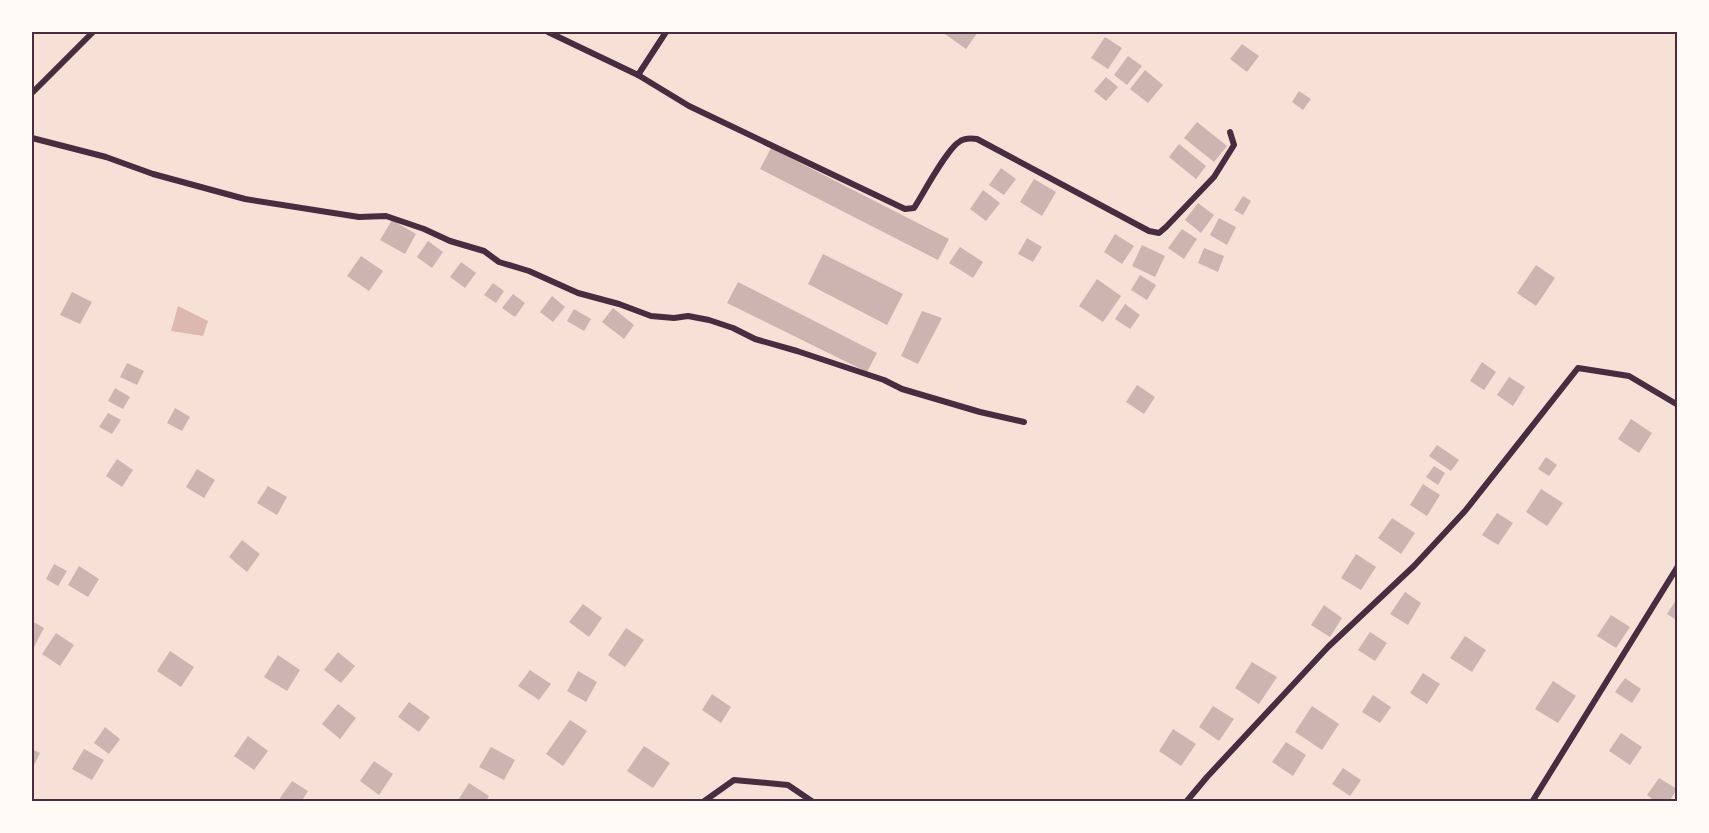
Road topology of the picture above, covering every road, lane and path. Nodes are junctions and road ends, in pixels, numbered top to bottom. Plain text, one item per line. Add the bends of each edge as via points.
1 (93, 32) edge
2 (548, 32) edge
3 (666, 32) edge
4 (638, 75) junction
5 (32, 93) edge
6 (1230, 132) dead end
7 (32, 138) edge
8 (1677, 405) edge
9 (1024, 422) dead end
10 (1677, 566) edge
11 (704, 801) edge
12 (813, 801) edge
13 (1186, 801) edge
14 (1532, 801) edge

1 - 5 street
2 - 4 street
3 - 4 street
4 - 6 street via 689,106 905,209 914,208 949,152 968,138 977,139 1159,233 1214,177 1234,145
7 - 9 street via 245,199 359,217 386,216 484,250 499,262 578,293 651,316 709,320 902,388
8 - 13 street via 1629,376 1578,368 1465,511 1414,566 1328,646
10 - 14 street
11 - 12 street via 734,780 788,785

